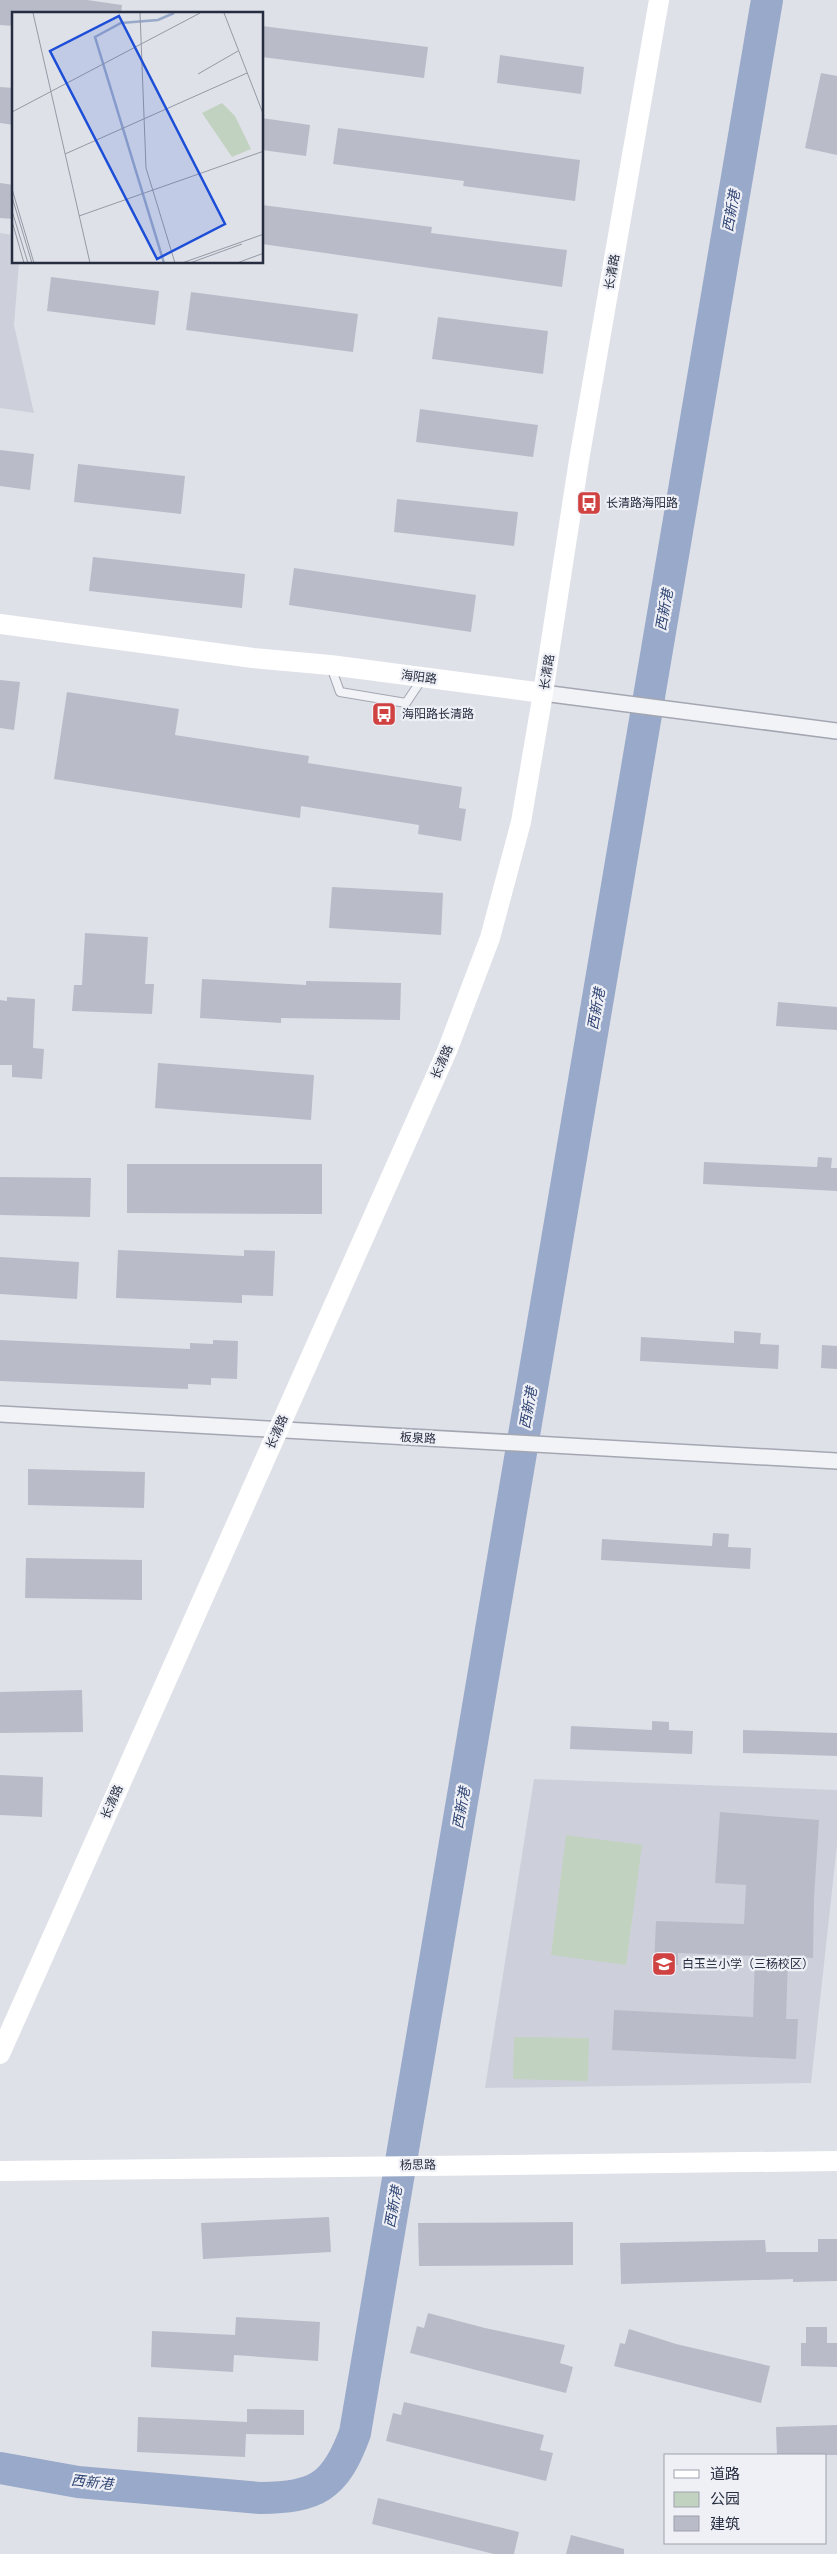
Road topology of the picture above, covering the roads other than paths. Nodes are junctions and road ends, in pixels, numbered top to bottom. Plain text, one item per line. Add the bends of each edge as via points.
1 (659, 0) edge
2 (0, 624) edge
3 (330, 665) junction
4 (423, 677) junction
5 (543, 693) junction
6 (837, 731) edge
7 (0, 1414) edge
8 (278, 1430) junction
9 (837, 1461) edge
10 (0, 2054) edge
11 (837, 2161) edge
12 (0, 2171) edge

1 - 5 main road, 长清路 via 579,460
2 - 3 main road, 海阳路 via 253,658
3 - 4 main road, 海阳路
3 - 4 lane via 340,692 399,702 406,702
4 - 5 main road, 海阳路
5 - 6 street, 海阳路
5 - 8 main road, 长清路 via 507,880 476,979
7 - 8 street, 板泉路
8 - 9 street, 板泉路
8 - 10 main road, 长清路
11 - 12 main road, 杨思路

